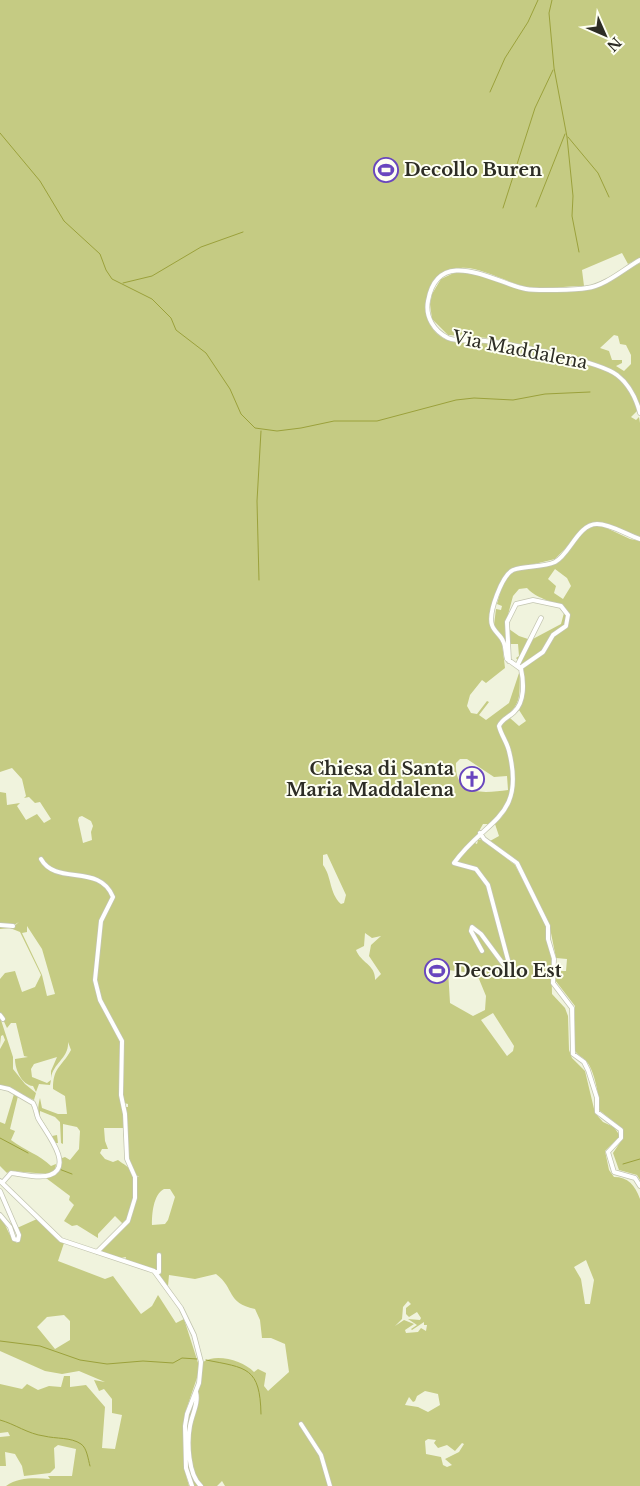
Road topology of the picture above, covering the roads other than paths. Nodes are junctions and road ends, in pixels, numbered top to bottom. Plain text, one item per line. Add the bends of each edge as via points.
1 (640, 260) edge
2 (640, 413) edge
3 (640, 539) edge
4 (541, 618) dead end
5 (509, 661) junction
6 (519, 667) junction
7 (480, 833) junction
8 (41, 859) dead end
9 (0, 925) edge
10 (13, 926) dead end
11 (482, 951) dead end
12 (0, 1015) edge
13 (2, 1019) dead end
14 (0, 1087) edge
15 (1, 1182) edge
16 (640, 1186) edge
17 (0, 1191) edge
18 (0, 1215) edge
19 (97, 1252) junction
20 (159, 1255) dead end
21 (155, 1272) junction
22 (196, 1392) junction
23 (300, 1424) dead end
24 (192, 1486) edge
25 (201, 1486) edge
26 (330, 1486) edge

1 - 2 street, Via Maddalena via 586,288 526,289 473,271 457,270 435,284 428,306 433,325 450,339 489,341 607,369 629,387
3 - 5 street via 604,525 593,525 554,562 509,573 500,587 491,618 492,626 504,641
4 - 6 street
5 - 6 street
5 - 6 street via 507,622 516,604 533,600 561,606 568,615 566,626 553,635 543,652
6 - 7 street via 523,685 518,706 499,726 511,760 512,795 499,820
7 - 11 street via 455,864 476,869 488,885 509,968 506,969 472,927
7 - 16 street via 516,863 544,917 554,959 553,983 572,1008 573,1054 584,1062 588,1070 598,1112 621,1130 621,1139 608,1152 614,1172 635,1178
8 - 19 street via 56,873 95,878 113,896 101,921 95,980 100,1000 122,1040 121,1095 127,1159 136,1177 135,1198 128,1221
9 - 10 street
12 - 13 street
14 - 15 street via 33,1103 59,1157 57,1169 51,1174 11,1173
15 - 19 street via 61,1240
17 - 18 street via 19,1235 18,1240 14,1239 10,1227
19 - 21 street
20 - 21 street via 159,1272
21 - 22 street via 181,1308 194,1335 201,1362
22 - 24 street via 185,1426 186,1468
22 - 25 street via 197,1402 189,1433 190,1453 193,1472
23 - 26 street via 322,1455

